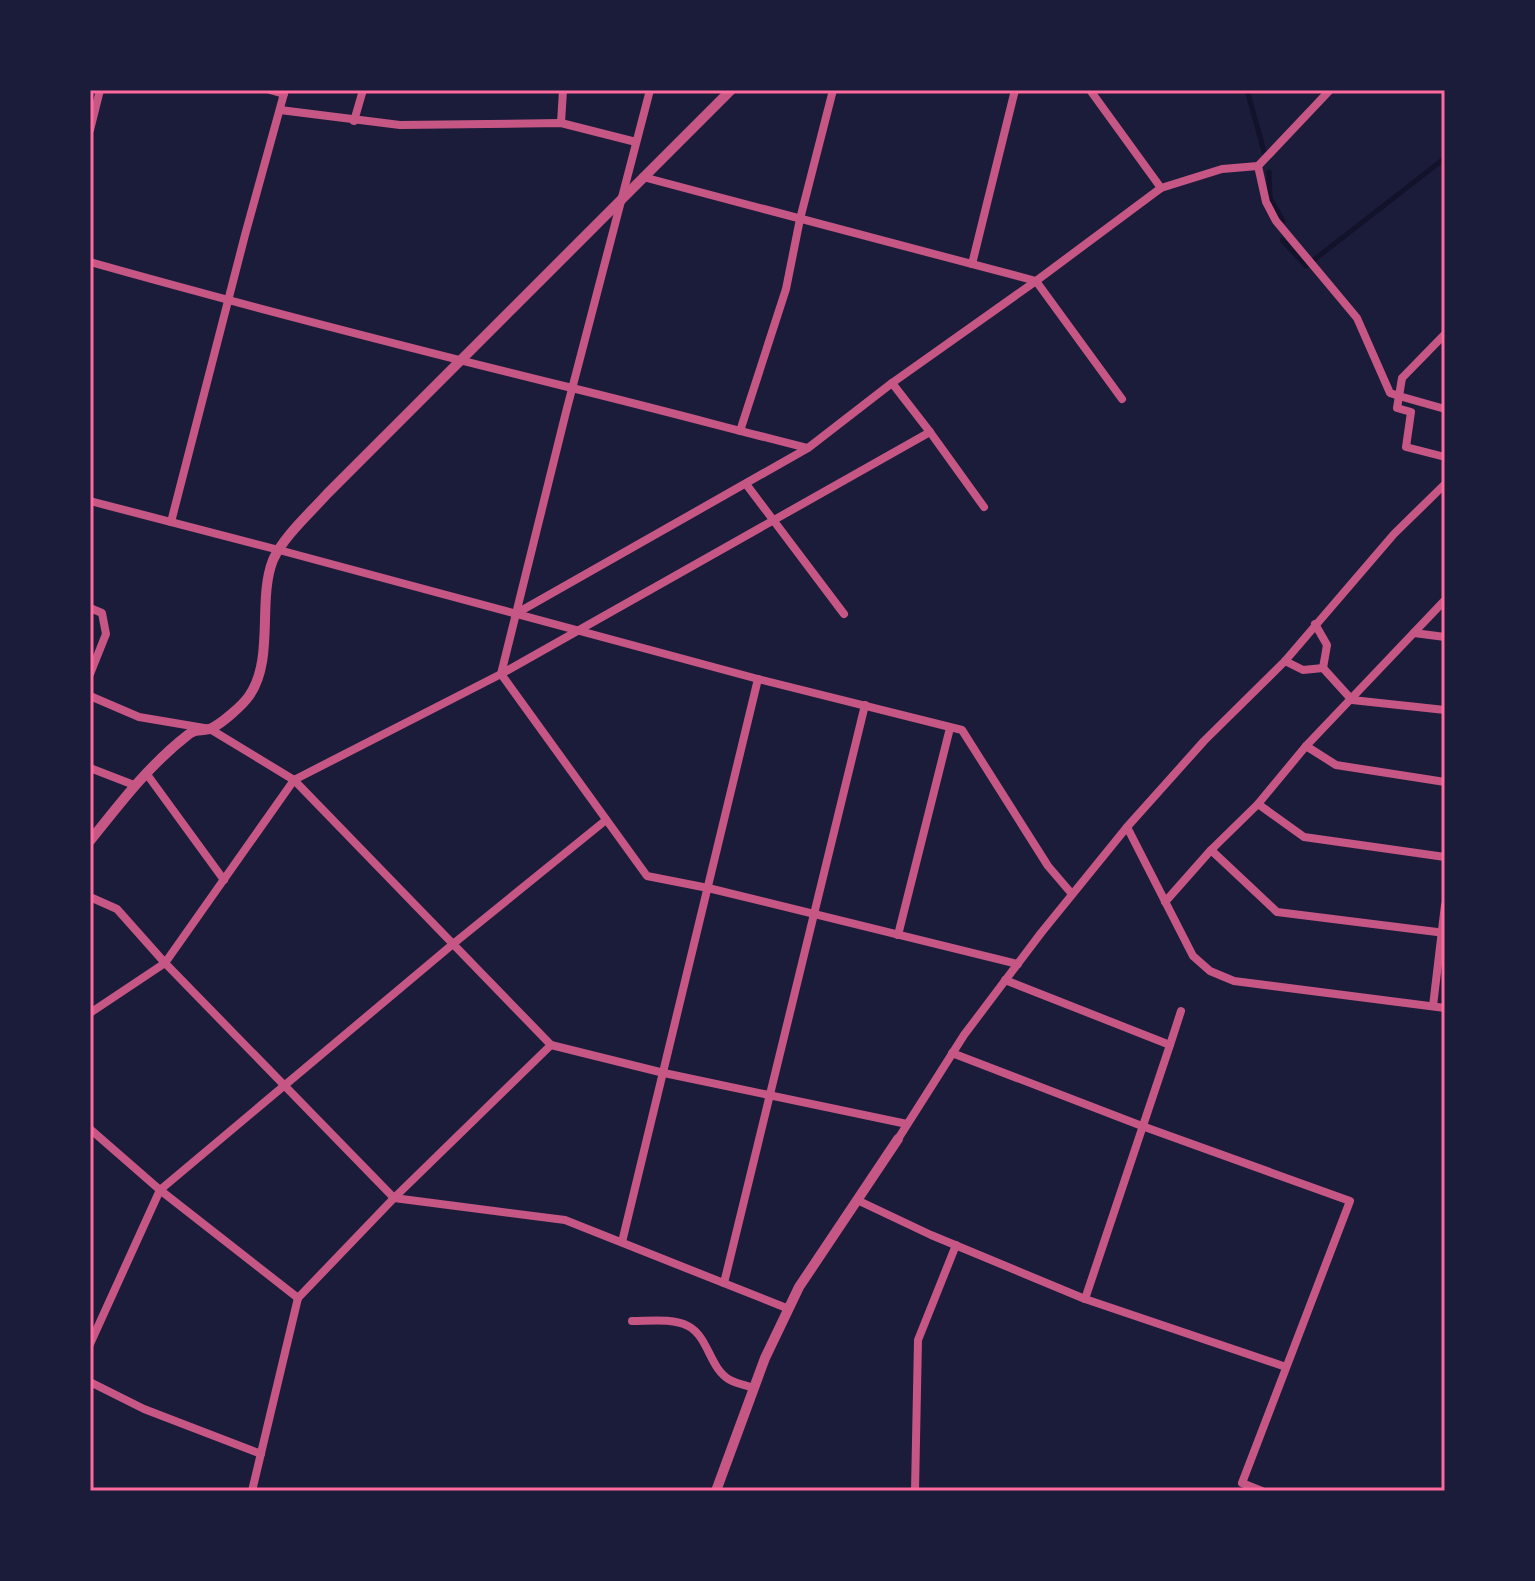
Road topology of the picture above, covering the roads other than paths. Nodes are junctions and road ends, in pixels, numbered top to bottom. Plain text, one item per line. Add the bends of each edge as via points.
1 (100, 90) edge
2 (270, 90) edge
3 (363, 90) edge
4 (563, 90) edge
5 (650, 90) edge
6 (731, 90) edge
7 (833, 90) edge
8 (1015, 90) edge
9 (1090, 90) edge
10 (1330, 90) edge
11 (285, 92) edge
12 (280, 110) junction
13 (354, 121) junction
14 (561, 123) junction
15 (90, 130) edge
16 (636, 142) junction
17 (1258, 166) junction
18 (643, 177) junction
19 (1161, 188) junction
20 (622, 199) junction
21 (800, 219) junction
22 (90, 262) edge
23 (972, 264) junction
24 (1036, 281) junction
25 (228, 301) junction
26 (1445, 334) edge
27 (459, 361) junction
28 (892, 383) junction
29 (572, 388) junction
30 (1399, 396) junction
31 (1122, 399) dead end
32 (1445, 409) edge
33 (740, 431) junction
34 (930, 432) junction
35 (808, 448) junction
36 (1445, 457) edge
37 (746, 484) junction
38 (1445, 484) edge
39 (90, 501) edge
40 (984, 507) dead end
41 (775, 521) junction
42 (171, 522) junction
43 (279, 550) junction
44 (1445, 600) edge
45 (90, 608) edge
46 (516, 613) junction
47 (844, 614) dead end
48 (1315, 624) junction
49 (579, 630) junction
50 (1414, 633) junction
51 (1445, 637) edge
52 (1285, 661) junction
53 (1323, 668) junction
54 (90, 674) edge
55 (501, 674) junction
56 (758, 679) junction
57 (90, 696) edge
58 (1352, 700) junction
59 (865, 705) junction
60 (1445, 710) edge
61 (950, 728) junction
62 (210, 729) junction
63 (1306, 746) junction
64 (90, 768) edge
65 (146, 773) junction
66 (294, 780) junction
67 (1445, 782) edge
68 (134, 785) junction
69 (1258, 804) junction
70 (606, 820) junction
71 (1127, 827) junction
72 (90, 841) edge
73 (1211, 850) junction
74 (1445, 857) edge
75 (224, 880) junction
76 (708, 888) junction
77 (1072, 894) junction
78 (90, 897) edge
79 (1165, 902) junction
80 (1445, 905) edge
81 (813, 913) junction
82 (1443, 932) edge
83 (898, 935) junction
84 (453, 944) junction
85 (165, 963) junction
86 (1018, 964) junction
87 (1005, 980) junction
88 (1433, 1006) junction
89 (1445, 1008) edge
90 (1181, 1011) dead end
91 (90, 1013) edge
92 (551, 1045) junction
93 (1170, 1045) junction
94 (952, 1053) junction
95 (664, 1073) junction
96 (285, 1086) junction
97 (768, 1096) junction
98 (907, 1124) junction
99 (1142, 1126) junction
100 (90, 1129) edge
101 (898, 1139) joint
102 (160, 1190) junction
103 (394, 1198) junction
104 (857, 1200) junction
105 (622, 1242) junction
106 (956, 1245) junction
107 (724, 1283) junction
108 (298, 1298) junction
109 (1085, 1299) junction
110 (789, 1309) junction
111 (632, 1321) dead end
112 (90, 1344) edge
113 (1286, 1367) junction
114 (90, 1382) edge
115 (754, 1388) junction
116 (261, 1454) junction
117 (252, 1491) edge
118 (716, 1491) edge
119 (915, 1491) edge
120 (1262, 1491) edge

1 - 15 street
2 - 11 street
3 - 13 street
4 - 14 street
5 - 16 street
6 - 18 street
7 - 21 street
8 - 23 street
9 - 19 street
10 - 17 street
11 - 12 street
12 - 13 street
12 - 25 street
13 - 14 street
14 - 16 street
16 - 20 street
17 - 19 street via 1222,169
17 - 30 street via 1276,221 1357,318 1390,393
18 - 20 street
18 - 21 street
19 - 24 street
20 - 27 street
20 - 29 street
21 - 23 street
21 - 33 street via 786,289
22 - 25 street
23 - 24 street
24 - 28 street
24 - 31 street
25 - 27 street
25 - 42 street
26 - 30 street via 1402,378
27 - 29 street
27 - 43 street
28 - 34 street
28 - 35 street
29 - 33 street
29 - 46 street
30 - 32 street
30 - 36 street via 1397,408 1411,412 1406,447
33 - 35 street
34 - 40 street
34 - 41 street
35 - 37 street
37 - 41 street
37 - 46 street
38 - 48 street
39 - 42 street
41 - 47 street
41 - 49 street
42 - 43 street
43 - 46 street
43 - 62 street via 269,579 261,672 249,697
44 - 50 street
45 - 54 street via 102,613 106,634
46 - 49 street
46 - 55 street
48 - 52 street
48 - 53 street via 1327,645
49 - 55 street
49 - 56 street
50 - 51 street
50 - 58 street
52 - 53 street via 1303,670
52 - 71 street
53 - 58 street
55 - 66 street
55 - 70 street
56 - 59 street
56 - 76 street
57 - 62 street via 139,717
58 - 60 street
58 - 63 street
59 - 61 street
59 - 81 street
61 - 77 street via 962,730 1048,866
61 - 83 street
62 - 65 street via 194,730
62 - 66 street
63 - 67 street via 1336,765
63 - 69 street
64 - 68 street
65 - 68 street
65 - 75 street
66 - 75 street
66 - 84 street
68 - 72 street
69 - 73 street
69 - 74 street via 1304,837
70 - 76 street via 647,876
70 - 84 street
71 - 77 street
71 - 79 street
73 - 79 street
73 - 82 street via 1277,912
75 - 85 street
76 - 81 street
76 - 95 street
77 - 86 street
78 - 85 street via 117,909
79 - 88 street via 1193,956 1234,981
80 - 82 street
81 - 83 street
81 - 97 street
82 - 88 street
83 - 86 street
84 - 92 street
84 - 96 street
85 - 91 street
85 - 96 street
86 - 87 street
87 - 93 street
87 - 94 street
88 - 89 street
90 - 93 street
92 - 95 street
92 - 103 street
93 - 99 street
94 - 98 street
94 - 99 street
95 - 97 street
95 - 105 street
96 - 102 street
96 - 103 street
97 - 98 street
97 - 107 street
98 - 101 street
99 - 109 street
99 - 113 street via 1350,1201
100 - 102 street
101 - 104 street
102 - 108 street
102 - 112 street
103 - 105 street via 565,1220
103 - 108 street
104 - 106 street
104 - 110 street
105 - 107 street
106 - 109 street
106 - 119 street via 918,1340
107 - 110 street
108 - 116 street
109 - 113 street
110 - 115 street
111 - 115 street via 689,1326 721,1373
113 - 120 street via 1242,1483
114 - 116 street
115 - 118 street
116 - 117 street

